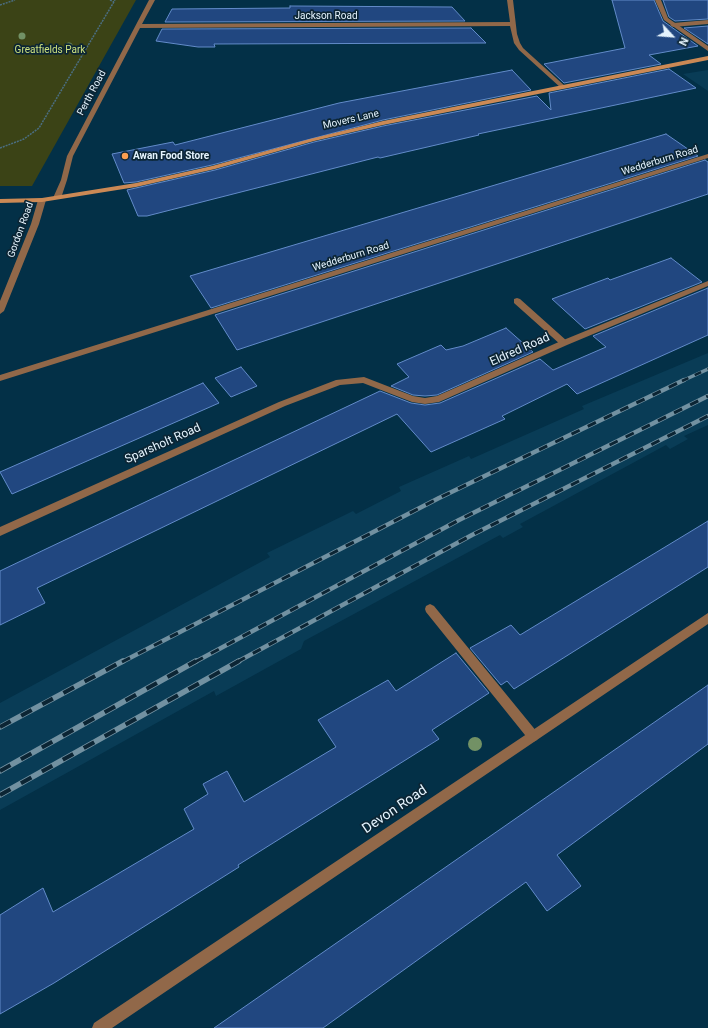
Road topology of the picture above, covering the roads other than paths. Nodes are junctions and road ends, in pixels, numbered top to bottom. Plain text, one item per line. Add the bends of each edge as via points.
1 (152, 0) edge
2 (510, 0) edge
3 (658, 0) edge
4 (708, 22) edge
5 (512, 24) junction
6 (673, 25) junction
7 (139, 26) junction
8 (708, 49) edge
9 (708, 58) edge
10 (563, 87) junction
11 (708, 156) edge
12 (57, 198) junction
13 (42, 200) junction
14 (0, 201) edge
15 (708, 283) edge
16 (517, 301) dead end
17 (0, 311) edge
18 (564, 343) junction
19 (0, 378) edge
20 (339, 382) joint
21 (0, 532) edge
22 (430, 610) dead end
23 (708, 618) edge
24 (533, 736) junction
25 (99, 1028) edge

1 - 7 street, Perth Road
2 - 5 street
3 - 6 street via 666,19
4 - 6 street
5 - 7 street, Jackson Road
5 - 10 street via 521,49
6 - 8 street
7 - 12 street, Perth Road via 70,156
9 - 10 street, Movers Lane
10 - 12 street, Movers Lane via 383,123 213,168 136,185
11 - 19 street, Wedderburn Road
12 - 13 street, Movers Lane
13 - 14 street, Movers Lane
13 - 17 street, Gordon Road
15 - 18 street, Eldred Road
16 - 18 street
18 - 20 street, Eldred Road via 439,399 412,399 364,380
20 - 21 street, Sparsholt Road via 282,404
22 - 24 street
23 - 24 street, Devon Road
24 - 25 street, Devon Road

